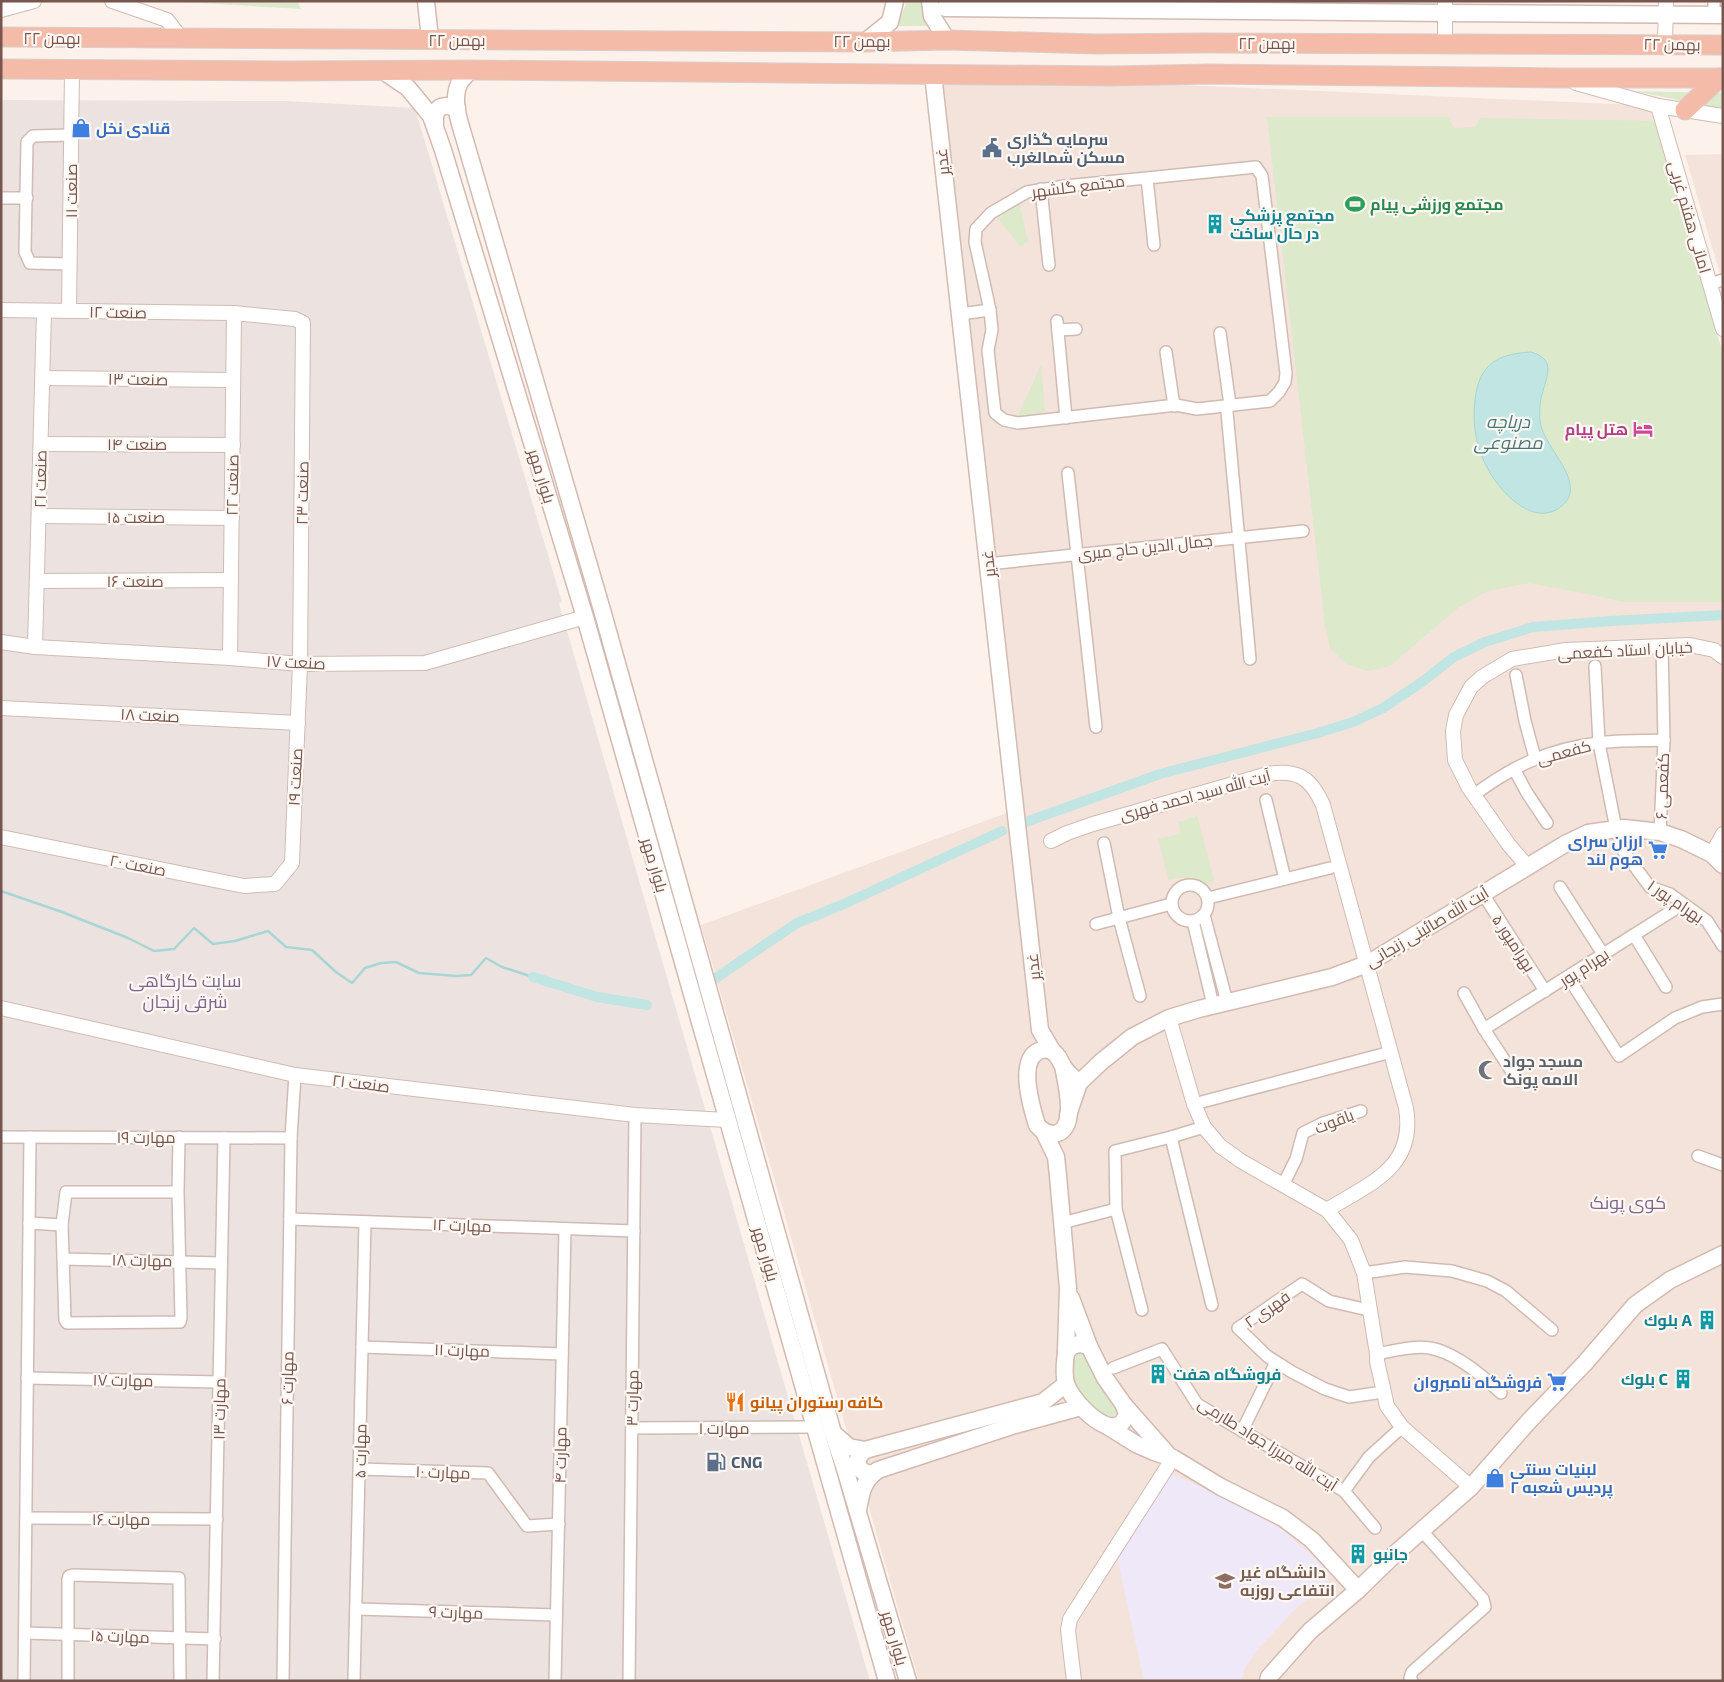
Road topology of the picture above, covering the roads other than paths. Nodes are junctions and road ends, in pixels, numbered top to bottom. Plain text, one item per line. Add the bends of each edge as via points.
1 (34, 1) edge
2 (112, 1) edge
3 (426, 1) edge
4 (895, 1) edge
5 (940, 3) edge
6 (1275, 6) edge
7 (1445, 7) edge
8 (1523, 7) edge
9 (1591, 7) edge
10 (1666, 8) edge
11 (1, 10) edge
12 (1717, 10) edge
13 (1, 37) edge
14 (181, 38) junction
15 (430, 39) junction
16 (947, 40) junction
17 (865, 42) junction
18 (1203, 43) junction
19 (1445, 44) junction
20 (1665, 44) junction
21 (1723, 45) edge
22 (1, 69) edge
23 (72, 70) junction
24 (470, 70) junction
25 (383, 71) junction
26 (932, 74) junction
27 (1210, 74) junction
28 (1559, 78) junction
29 (1721, 78) edge
30 (1658, 106) junction
31 (457, 108) junction
32 (1685, 110) junction
33 (1723, 116) edge
34 (435, 123) junction
35 (71, 135) junction
36 (1148, 178) junction
37 (1041, 189) junction
38 (1, 198) edge
39 (27, 198) junction
40 (1154, 245) dead end
41 (70, 264) junction
42 (1049, 265) dead end
43 (1716, 282) edge
44 (1, 310) edge
45 (990, 310) junction
46 (44, 311) junction
47 (69, 311) junction
48 (234, 313) junction
49 (960, 314) junction
50 (303, 323) joint
51 (1723, 329) edge
52 (1076, 330) dead end
53 (1220, 333) dead end
54 (1166, 352) dead end
55 (43, 378) junction
56 (234, 380) junction
57 (1174, 406) junction
58 (1228, 409) junction
59 (1066, 418) junction
60 (41, 444) junction
61 (233, 445) junction
62 (1068, 473) dead end
63 (40, 516) junction
64 (232, 518) junction
65 (1303, 530) dead end
66 (1238, 537) junction
67 (1077, 555) junction
68 (988, 564) junction
69 (231, 580) junction
70 (38, 581) junction
71 (585, 617) junction
72 (1, 642) edge
73 (1662, 646) junction
74 (35, 648) junction
75 (1723, 656) edge
76 (230, 658) junction
77 (1250, 659) dead end
78 (300, 664) junction
79 (1595, 666) dead end
80 (1516, 675) dead end
81 (1, 708) edge
82 (298, 723) junction
83 (1096, 727) dead end
84 (1664, 740) junction
85 (1599, 742) junction
86 (1536, 758) junction
87 (1514, 769) junction
88 (1474, 795) junction
89 (1266, 800) dead end
90 (1547, 823) dead end
91 (1616, 830) junction
92 (1660, 832) junction
93 (1723, 834) edge
94 (1, 838) edge
95 (1051, 841) dead end
96 (1104, 843) dead end
97 (1717, 859) edge
98 (1528, 867) junction
99 (1330, 868) dead end
100 (1284, 879) junction
101 (276, 884) joint
102 (1560, 887) dead end
103 (1483, 894) junction
104 (1208, 898) junction
105 (1171, 904) junction
106 (1683, 904) junction
107 (1204, 915) junction
108 (1119, 918) junction
109 (1192, 921) junction
110 (1096, 924) dead end
111 (1634, 936) junction
112 (1723, 946) edge
113 (699, 954) junction
114 (1603, 954) junction
115 (682, 958) junction
116 (1367, 964) junction
117 (1568, 977) junction
118 (1666, 987) dead end
119 (1545, 991) junction
120 (1464, 993) dead end
121 (1140, 996) dead end
122 (1220, 1004) junction
123 (1723, 1004) edge
124 (1, 1008) edge
125 (1169, 1018) junction
126 (1484, 1029) junction
127 (1040, 1030) junction
128 (1053, 1052) junction
129 (1391, 1052) junction
130 (1035, 1053) junction
131 (1063, 1066) junction
132 (295, 1075) junction
133 (1518, 1081) dead end
134 (1079, 1083) junction
135 (1194, 1104) junction
136 (1361, 1111) dead end
137 (635, 1115) junction
138 (1068, 1115) junction
139 (727, 1120) junction
140 (1204, 1127) junction
141 (1062, 1130) junction
142 (1044, 1132) junction
143 (1, 1136) edge
144 (30, 1137) junction
145 (179, 1137) junction
146 (1171, 1137) junction
147 (224, 1138) junction
148 (291, 1138) junction
149 (1056, 1156) junction
150 (1698, 1156) dead end
151 (1723, 1165) edge
152 (1283, 1185) junction
153 (178, 1192) junction
154 (1116, 1209) junction
155 (1327, 1210) junction
156 (290, 1219) junction
157 (366, 1222) junction
158 (29, 1223) junction
159 (1062, 1223) junction
160 (62, 1225) junction
161 (565, 1229) junction
162 (634, 1231) junction
163 (1723, 1254) edge
164 (63, 1259) junction
165 (180, 1261) junction
166 (220, 1263) junction
167 (1364, 1273) junction
168 (1068, 1288) junction
169 (1212, 1305) dead end
170 (1364, 1309) dead end
171 (1142, 1310) dead end
172 (1552, 1330) dead end
173 (1089, 1346) junction
174 (362, 1347) junction
175 (1066, 1352) junction
176 (562, 1354) junction
177 (1377, 1354) junction
178 (1276, 1362) junction
179 (1113, 1368) dead end
180 (28, 1378) junction
181 (219, 1382) junction
182 (1066, 1384) junction
183 (1383, 1392) junction
184 (1501, 1393) dead end
185 (1124, 1405) junction
186 (1081, 1407) junction
187 (1107, 1426) junction
188 (815, 1427) junction
189 (1402, 1427) junction
190 (632, 1428) junction
191 (1242, 1431) junction
192 (833, 1433) junction
193 (866, 1450) junction
194 (1171, 1457) junction
195 (360, 1469) junction
196 (872, 1474) junction
197 (1471, 1487) junction
198 (1344, 1491) junction
199 (858, 1510) junction
200 (26, 1518) junction
201 (217, 1519) junction
202 (559, 1524) junction
203 (1375, 1528) dead end
204 (1421, 1530) junction
205 (1358, 1590) junction
206 (356, 1609) junction
207 (556, 1615) junction
208 (25, 1633) junction
209 (68, 1634) junction
210 (180, 1638) junction
211 (215, 1639) junction
212 (900, 1654) junction
213 (882, 1660) junction
214 (24, 1681) edge
215 (68, 1681) edge
216 (180, 1681) edge
217 (213, 1681) edge
218 (283, 1681) edge
219 (354, 1681) edge
220 (555, 1681) edge
221 (629, 1681) edge
222 (888, 1681) edge
223 (908, 1681) edge
224 (1074, 1681) edge
225 (1268, 1681) edge
226 (1412, 1681) edge

1 - 11 street
2 - 14 street via 167,20
3 - 15 main road
4 - 17 main road via 890,22
5 - 6 main road
5 - 16 main road via 932,16
6 - 7 main road
7 - 8 main road
7 - 19 street
8 - 9 main road
9 - 10 main road
10 - 12 main road
10 - 20 street
13 - 14 highway, ۲۲ بهمن
14 - 15 highway, ۲۲ بهمن
15 - 17 highway, ۲۲ بهمن
16 - 17 highway, ۲۲ بهمن
16 - 18 highway, ۲۲ بهمن
18 - 19 highway, ۲۲ بهمن
18 - 27 highway via 1220,52 1223,60 1221,66
19 - 20 highway, ۲۲ بهمن
20 - 21 highway, ۲۲ بهمن
22 - 23 highway, ۲۲ بهمن
23 - 25 highway, ۲۲ بهمن
23 - 35 street, صنعت ۱۱
24 - 25 highway, ۲۲ بهمن
24 - 26 highway, ۲۲ بهمن
24 - 31 main road, بلوار مهر via 456,92
25 - 34 main road, بلوار مهر via 408,88
26 - 27 highway, ۲۲ بهمن
26 - 49 main road, غدیر
27 - 28 highway, ۲۲ بهمن
28 - 29 highway, ۲۲ بهمن
28 - 30 street
29 - 32 highway
30 - 32 street
30 - 43 street, امانی هفتم غربی
31 - 34 main road via 447,104 439,108 434,115
31 - 113 main road, بلوار مهر
32 - 33 street
34 - 71 main road, بلوار مهر
35 - 39 street via 30,138
35 - 41 street, صنعت ۱۱
36 - 37 street, مجتمع گلشهر
36 - 40 street, مجتمع گلشهر
36 - 58 street via 1256,167 1262,176 1285,382 1270,401
37 - 42 street
37 - 45 street, مجتمع گلشهر via 1027,192 991,213 976,229 975,242
38 - 39 street
39 - 41 street via 26,258 30,263
41 - 47 street, صنعت ۱۱
43 - 51 street, امانی هفتم غربی
44 - 46 street, صنعت ۱۲
45 - 49 street
45 - 59 street via 992,330 988,350 995,413 1004,420 1018,423
46 - 47 street, صنعت ۱۲
46 - 55 street, صنعت ۲۱
47 - 48 street, صنعت ۱۲
48 - 50 street, صنعت ۱۲ via 295,319
48 - 56 street, صنعت ۲۲
49 - 68 main road, غدیر
50 - 78 street, صنعت ۲۳
52 - 59 street via 1057,326
53 - 58 street
54 - 57 street
55 - 56 street, صنعت ۱۳
55 - 60 street, صنعت ۲۱
56 - 61 street, صنعت ۲۲
57 - 58 street
57 - 59 street
58 - 66 street
60 - 61 street, صنعت ۱۴
60 - 63 street, صنعت ۲۱
61 - 64 street, صنعت ۲۲
62 - 67 street
63 - 64 street, صنعت ۱۵
63 - 70 street, صنعت ۲۱
64 - 69 street, صنعت ۲۲
65 - 66 street, جمال الدین حاج میری
66 - 67 street, جمال الدین حاج میری
66 - 77 street
67 - 68 street, جمال الدین حاج میری
67 - 83 street
68 - 127 main road, غدیر
69 - 70 street, صنعت ۱۶
69 - 76 street, صنعت ۲۲
70 - 74 street, صنعت ۲۱
71 - 78 street, صنعت ۱۷ via 425,663
71 - 115 main road, بلوار مهر
72 - 74 street, صنعت ۱۷
73 - 75 street, خیابان استاد کفعمی via 1703,647
73 - 84 street, کفعمی ۶
73 - 88 street, خیابان استاد کفعمی via 1566,650 1512,659 1482,677 1462,702 1453,731 1455,760
74 - 76 street, صنعت ۱۷
76 - 78 street, صنعت ۱۷
78 - 82 street, صنعت ۱۹
79 - 85 street, بهرام پور ۱
80 - 86 street
81 - 82 street, صنعت ۱۸
82 - 101 street, صنعت ۱۹ via 292,863
84 - 85 street, کفعمی
84 - 92 street, کفعمی ۶
85 - 86 street, کفعمی
85 - 91 street, بهرام پور ۱
86 - 87 street, کفعمی
87 - 88 street, کفعمی
87 - 90 street
88 - 98 street, خیابان استاد کفعمی
89 - 100 street
91 - 92 main road, آیت الله صائینی زنجانی
91 - 98 main road, آیت الله صائینی زنجانی via 1588,833
91 - 106 street, بهرام پور ۱ via 1624,852 1650,887 1670,894
92 - 97 main road, آیت الله صائینی زنجانی via 1681,839
93 - 97 street
94 - 101 street, صنعت ۲۰ via 244,886
95 - 116 street, آیت الله سید احمد فهری via 1093,824 1268,774 1280,772 1301,777 1316,790 1323,805
96 - 108 street
98 - 103 main road, آیت الله صائینی زنجانی
99 - 100 street
100 - 104 street
102 - 114 street
103 - 116 main road, آیت الله صائینی زنجانی
103 - 119 street, بهرامپور ۵
104 - 105 street via 1202,889 1192,884 1182,886 1174,893
104 - 107 street
105 - 108 street
105 - 109 street via 1182,920
106 - 111 street, بهرام پور
106 - 112 street, بهرام پور ۱ via 1707,920
107 - 109 street
107 - 122 street
108 - 110 street
108 - 121 street
109 - 122 street
111 - 114 street, بهرام پور
111 - 118 street
113 - 115 main road
113 - 192 main road, بلوار مهر
114 - 117 street, بهرام پور
115 - 139 main road, بلوار مهر
116 - 122 main road, آیت الله صائینی زنجانی via 1332,977
116 - 129 street, آیت الله سید احمد فهری
117 - 119 street, بهرام پور
117 - 123 street via 1619,1056 1675,1018 1702,1007
119 - 126 street, بهرام پور
120 - 126 street
122 - 125 main road, آیت الله صائینی زنجانی
124 - 132 street, صنعت ۲۱
125 - 134 main road, آیت الله صائینی زنجانی via 1132,1037
125 - 135 street
126 - 133 street
127 - 128 main road, غدیر
127 - 130 main road
128 - 130 main road
128 - 131 main road, غدیر
129 - 135 street
129 - 155 street, آیت الله سید احمد فهری via 1408,1122 1403,1151 1384,1174
130 - 142 main road via 1028,1064 1028,1095 1037,1125
131 - 134 main road, غدیر
131 - 138 main road
132 - 137 street, صنعت ۲۱
132 - 148 street, مهارت ۶
134 - 138 main road, آیت الله صائینی زنجانی
135 - 140 street
136 - 152 street, یاقوت via 1323,1122 1303,1134
137 - 139 street, صنعت ۲۱
137 - 162 street, مهارت ۳
138 - 141 main road, آیت الله صائینی زنجانی
139 - 188 main road, بلوار مهر
140 - 146 street
140 - 152 street via 1220,1146
141 - 142 main road via 1054,1134
141 - 149 main road, آیت الله صائینی زنجانی
142 - 149 main road
143 - 144 street, مهارت ۱۹
144 - 145 street, مهارت ۱۹
144 - 158 street
145 - 147 street, مهارت ۱۹
145 - 153 street
146 - 154 street via 1115,1151
146 - 169 street
147 - 148 street, مهارت ۱۹
147 - 166 street, مهارت ۱۳
148 - 156 street, مهارت ۶
149 - 159 main road
150 - 151 street
152 - 155 street
153 - 160 street via 66,1192
153 - 165 street
154 - 159 street
154 - 171 street
155 - 167 street via 1351,1240
156 - 157 street, مهارت ۱۲
156 - 218 street, مهارت ۶
157 - 161 street, مهارت ۱۲
157 - 174 street, مهارت ۵
158 - 160 street
158 - 180 street
159 - 168 main road
160 - 164 street
161 - 162 street, مهارت ۱۲
161 - 176 street, مهارت ۴
162 - 190 street, مهارت ۳
163 - 197 main road via 1670,1280 1635,1305
164 - 165 street, مهارت ۱۸
164 - 165 street via 64,1320 67,1323 180,1322
165 - 166 street, مهارت ۱۸
166 - 181 street, مهارت ۱۳
167 - 172 street via 1405,1267 1452,1271 1487,1281 1506,1290
167 - 177 street
168 - 173 main road
168 - 175 main road
170 - 178 street, فهری ۲ via 1329,1301 1302,1284 1238,1328
173 - 175 main road via 1079,1344
173 - 185 main road
174 - 176 street, مهارت ۱۱
174 - 195 street, مهارت ۵
175 - 182 main road
176 - 202 street, مهارت ۴
177 - 183 street
177 - 184 street via 1430,1348 1467,1366
178 - 183 street, فهری ۲ via 1325,1389 1350,1397
178 - 191 street
179 - 191 street, آیت الله میرزا جواد طارمی via 1162,1349 1197,1404
180 - 181 street, مهارت ۱۷
180 - 200 street
181 - 201 street, مهارت ۱۳
182 - 186 main road
182 - 193 main road via 1043,1402
183 - 189 street via 1387,1406
185 - 187 main road via 1127,1416 1123,1422
185 - 194 main road
186 - 187 main road
186 - 196 main road via 1015,1425
187 - 194 main road via 1136,1444
188 - 190 street, مهارت ۱
188 - 213 main road, بلوار مهر
189 - 197 street
189 - 198 street via 1370,1457
190 - 221 street, مهارت ۳
191 - 198 street, آیت الله میرزا جواد طارمی
192 - 193 main road via 849,1447
192 - 199 main road, بلوار مهر
193 - 196 main road via 860,1454 859,1468
194 - 205 main road via 1283,1518 1312,1540
194 - 224 street via 1070,1619 1068,1630
195 - 202 street, مهارت ۱۰ via 488,1473 527,1526
195 - 206 street, مهارت ۵
196 - 199 main road via 867,1478
197 - 204 main road
198 - 203 street, آیت الله میرزا جواد طارمی
199 - 212 main road, بلوار مهر
200 - 201 street, مهارت ۱۶
200 - 208 street
201 - 211 street, مهارت ۱۳
202 - 207 street, مهارت ۴
204 - 205 main road
204 - 226 street via 1483,1599 1485,1606 1412,1672
205 - 225 main road via 1310,1632
206 - 207 street, مهارت ۹
206 - 219 street, مهارت ۵
207 - 220 street, مهارت ۴
208 - 209 street, مهارت ۱۵
208 - 214 street
209 - 210 street, مهارت ۱۵
209 - 210 street via 69,1576 176,1577 180,1578
209 - 215 street
210 - 211 street, مهارت ۱۵
210 - 216 street
211 - 217 street, مهارت ۱۳
212 - 213 main road
212 - 223 main road, بلوار مهر
213 - 222 main road, بلوار مهر

